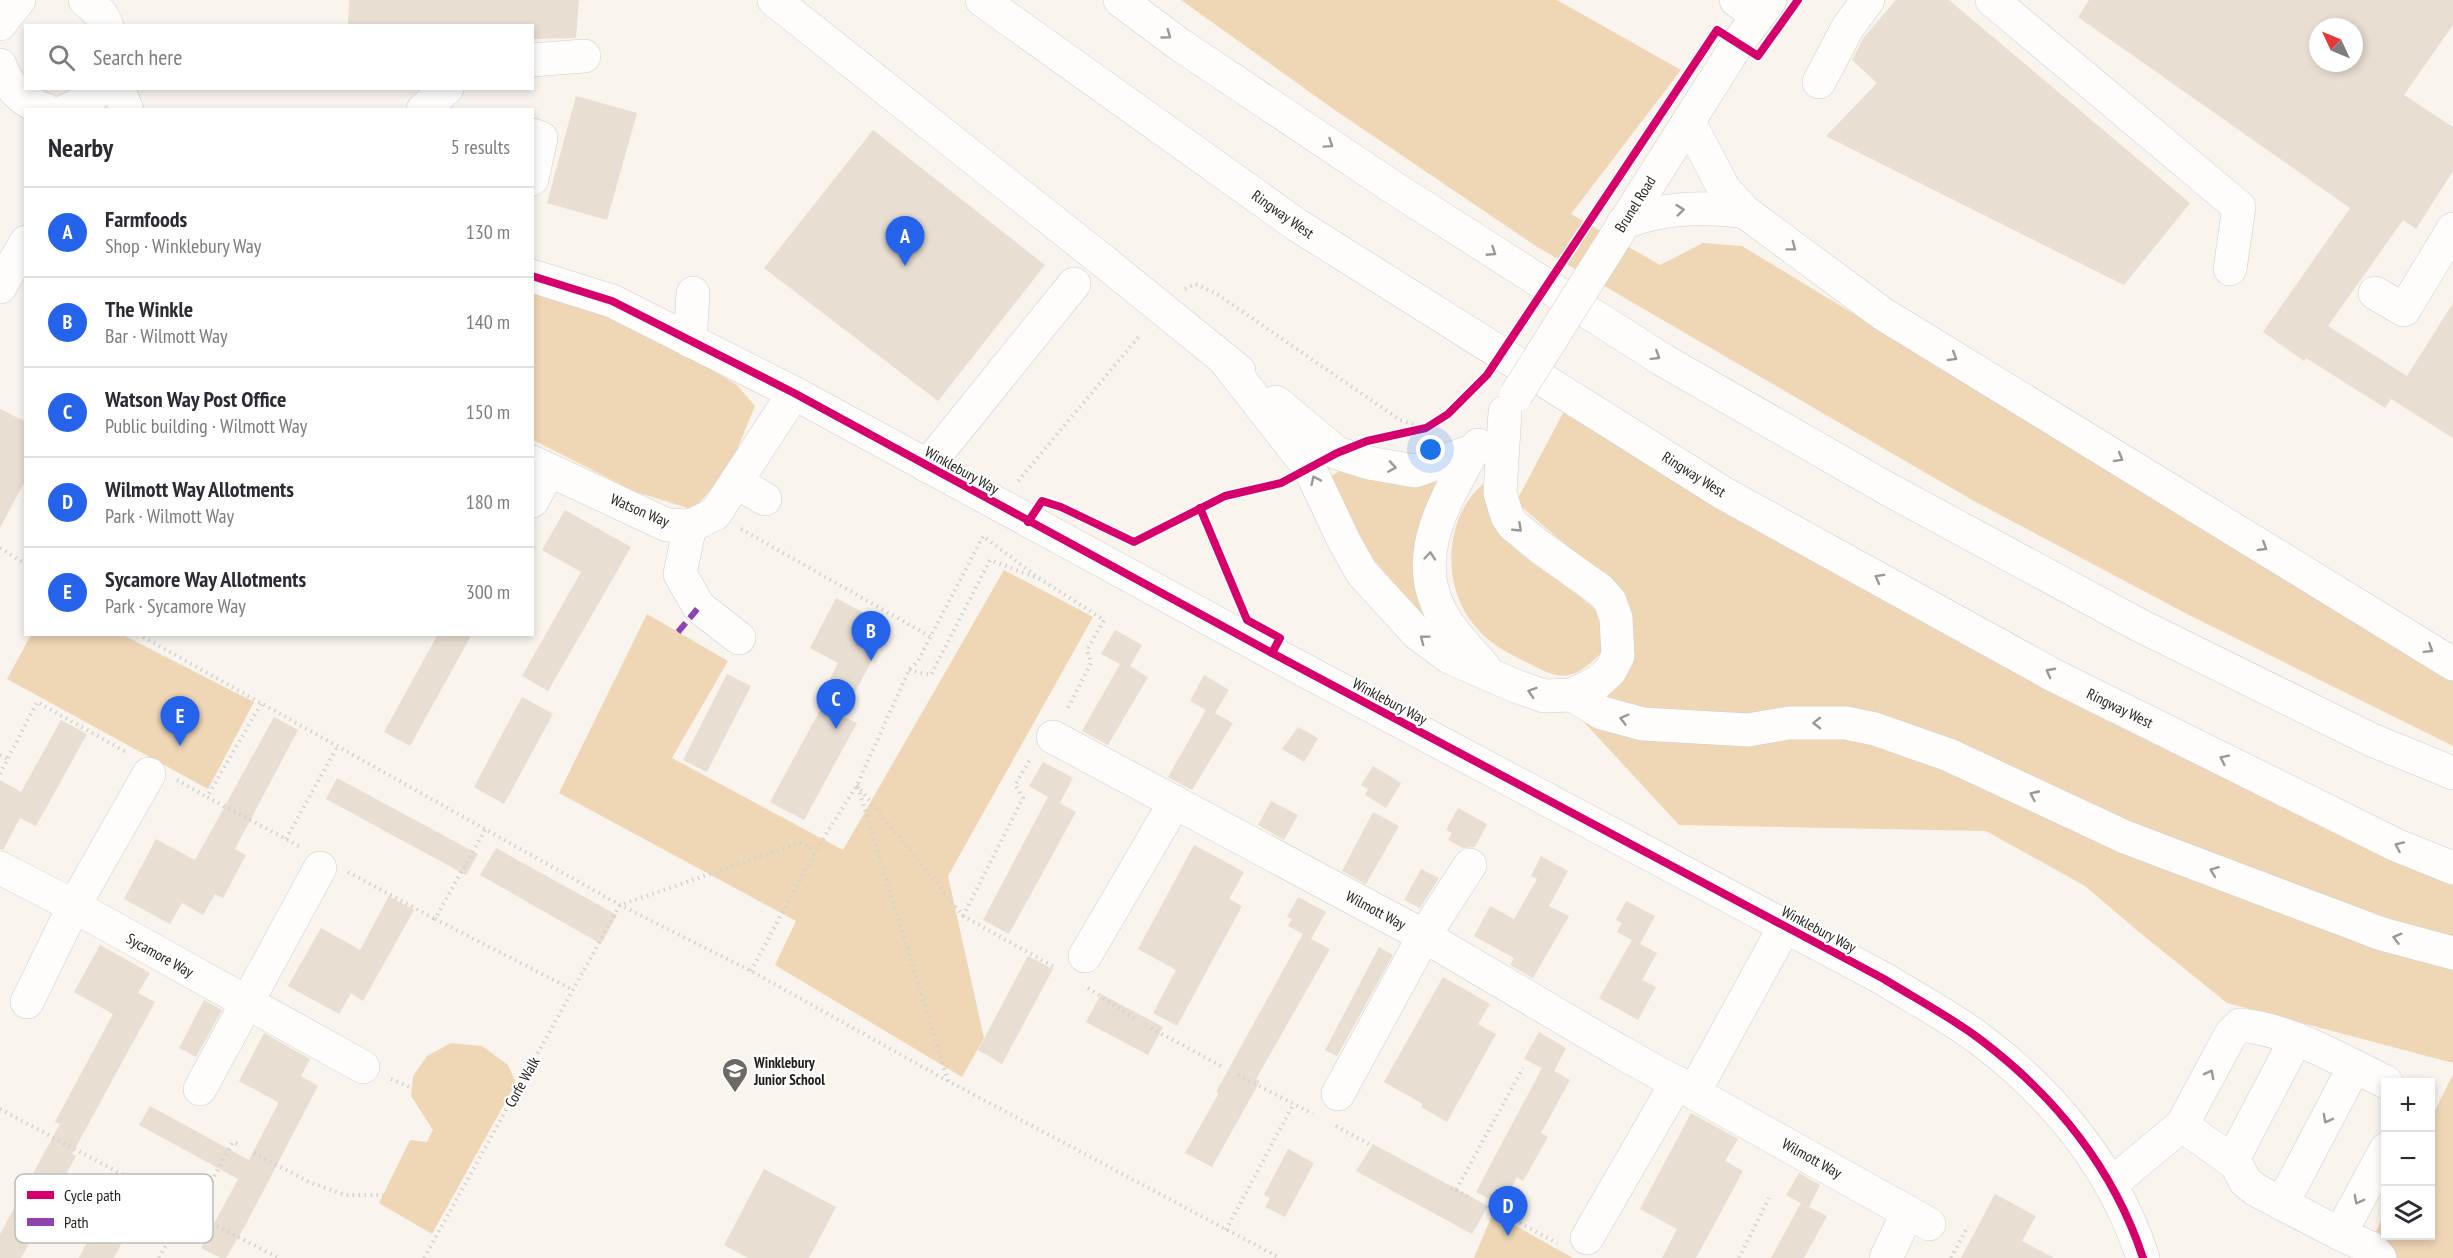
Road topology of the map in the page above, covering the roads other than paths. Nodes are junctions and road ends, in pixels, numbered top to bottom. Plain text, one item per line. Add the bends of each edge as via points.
1 (19, 0) edge
2 (85, 0) edge
3 (119, 0) edge
4 (774, 0) edge
5 (982, 0) edge
6 (1120, 0) edge
7 (1868, 0) edge
8 (1992, 0) edge
9 (1755, 5) edge
10 (0, 24) edge
11 (108, 24) edge
12 (110, 24) edge
13 (584, 56) dead end
14 (534, 60) edge
15 (0, 65) edge
16 (1819, 82) dead end
17 (99, 90) edge
18 (119, 90) edge
19 (445, 90) edge
20 (40, 108) edge
21 (72, 108) edge
22 (126, 108) edge
23 (425, 108) edge
24 (24, 111) edge
25 (0, 116) edge
26 (1689, 122) junction
27 (534, 136) edge
28 (534, 170) edge
29 (1745, 212) junction
30 (1623, 223) junction
31 (2453, 229) edge
32 (24, 245) edge
33 (2230, 269) dead end
34 (534, 277) edge
35 (1074, 284) dead end
36 (0, 287) edge
37 (693, 293) dead end
38 (2375, 293) dead end
39 (690, 341) junction
40 (1223, 358) junction
41 (794, 393) junction
42 (1511, 403) junction
43 (1472, 451) junction
44 (541, 466) edge
45 (927, 466) junction
46 (736, 482) junction
47 (534, 493) edge
48 (765, 499) dead end
49 (703, 520) junction
50 (738, 638) dead end
51 (2453, 664) edge
52 (1493, 677) junction
53 (1572, 695) junction
54 (1042, 747) road end
55 (152, 769) road end
56 (2453, 773) edge
57 (1175, 802) junction
58 (323, 862) road end
59 (1470, 865) dead end
60 (0, 868) edge
61 (2453, 868) edge
62 (74, 906) junction
63 (1785, 926) junction
64 (1424, 936) junction
65 (2453, 953) edge
66 (1077, 971) road end
67 (27, 1002) dead end
68 (246, 1003) junction
69 (2296, 1039) junction
70 (363, 1067) dead end
71 (2354, 1067) junction
72 (2381, 1080) edge
73 (1685, 1087) junction
74 (200, 1089) dead end
75 (1329, 1111) road end
76 (2182, 1125) junction
77 (2381, 1157) edge
78 (2232, 1161) junction
79 (2112, 1185) junction
80 (2282, 1204) junction
81 (2340, 1234) junction
82 (1574, 1241) road end
83 (1886, 1258) edge
84 (2143, 1258) edge
85 (2380, 1258) edge

1 - 10 street
2 - 11 street
3 - 12 street
4 - 40 street
61 -> 5 street, Ringway West via 2396,845 2053,675 1723,493 1297,225
6 -> 56 street via 1391,186 1673,366 1886,488 2139,625 2372,740
7 - 16 street via 1848,27
8 - 33 street via 2239,207
9 - 26 street, Brunel Road via 1738,43
13 - 14 street
15 - 20 street via 20,98
17 - 21 street via 87,102
18 - 22 street
19 - 23 street
24 - 25 street
26 - 29 street via 1724,189
26 - 30 street, Brunel Road
27 - 28 street via 541,138
30 -> 29 street via 1647,213 1681,209 1711,207
29 -> 51 street via 1883,314
30 - 42 street, Brunel Road, bridge
31 - 38 street via 2404,310
32 - 36 street
34 - 39 street, Winklebury Way via 612,301
35 - 45 street
37 - 39 street
39 - 41 street, Winklebury Way
40 -> 43 street via 1336,453 1416,471
52 -> 40 street via 1449,657 1418,634 1362,573 1310,469
41 - 45 street, Winklebury Way
41 - 46 street
42 - 43 street, Brunel Road
42 -> 53 street, Brunel Road via 1501,503 1513,525 1610,600 1616,618 1618,656 1610,671
52 -> 43 street, Brunel Road via 1455,633 1430,586 1429,553 1436,523
44 - 47 street
44 - 49 street, Watson Way via 667,525
45 - 63 street, Winklebury Way
46 - 48 street
46 - 49 street
49 - 50 street via 680,574 699,607
53 -> 52 street via 1544,696
65 -> 53 street via 2382,934 2125,837 1948,755 1875,729 1846,723 1789,723 1748,730 1643,724 1602,713
54 - 57 street, Wilmott Way
55 - 62 street
57 - 64 street, Wilmott Way
57 - 66 street
58 - 68 street
59 - 64 street
60 - 62 street, Sycamore Way
62 - 67 street
62 - 68 street, Sycamore Way
63 - 73 street
63 - 79 street, Winklebury Way via 1884,979 1980,1039 2037,1087 2082,1138
64 - 73 street, Wilmott Way
64 - 75 street
68 - 70 street, Sycamore Way
68 - 74 street
69 - 71 street
76 -> 69 street via 2231,1034 2240,1025
69 - 78 street
71 - 72 street
71 -> 80 street
73 - 82 street
73 - 83 street, Wilmott Way via 1918,1218
76 - 78 street
76 - 79 street
77 -> 81 street
78 - 80 street via 2256,1190
79 - 84 street, Winklebury Way
80 - 81 street
81 - 85 street via 2371,1248

